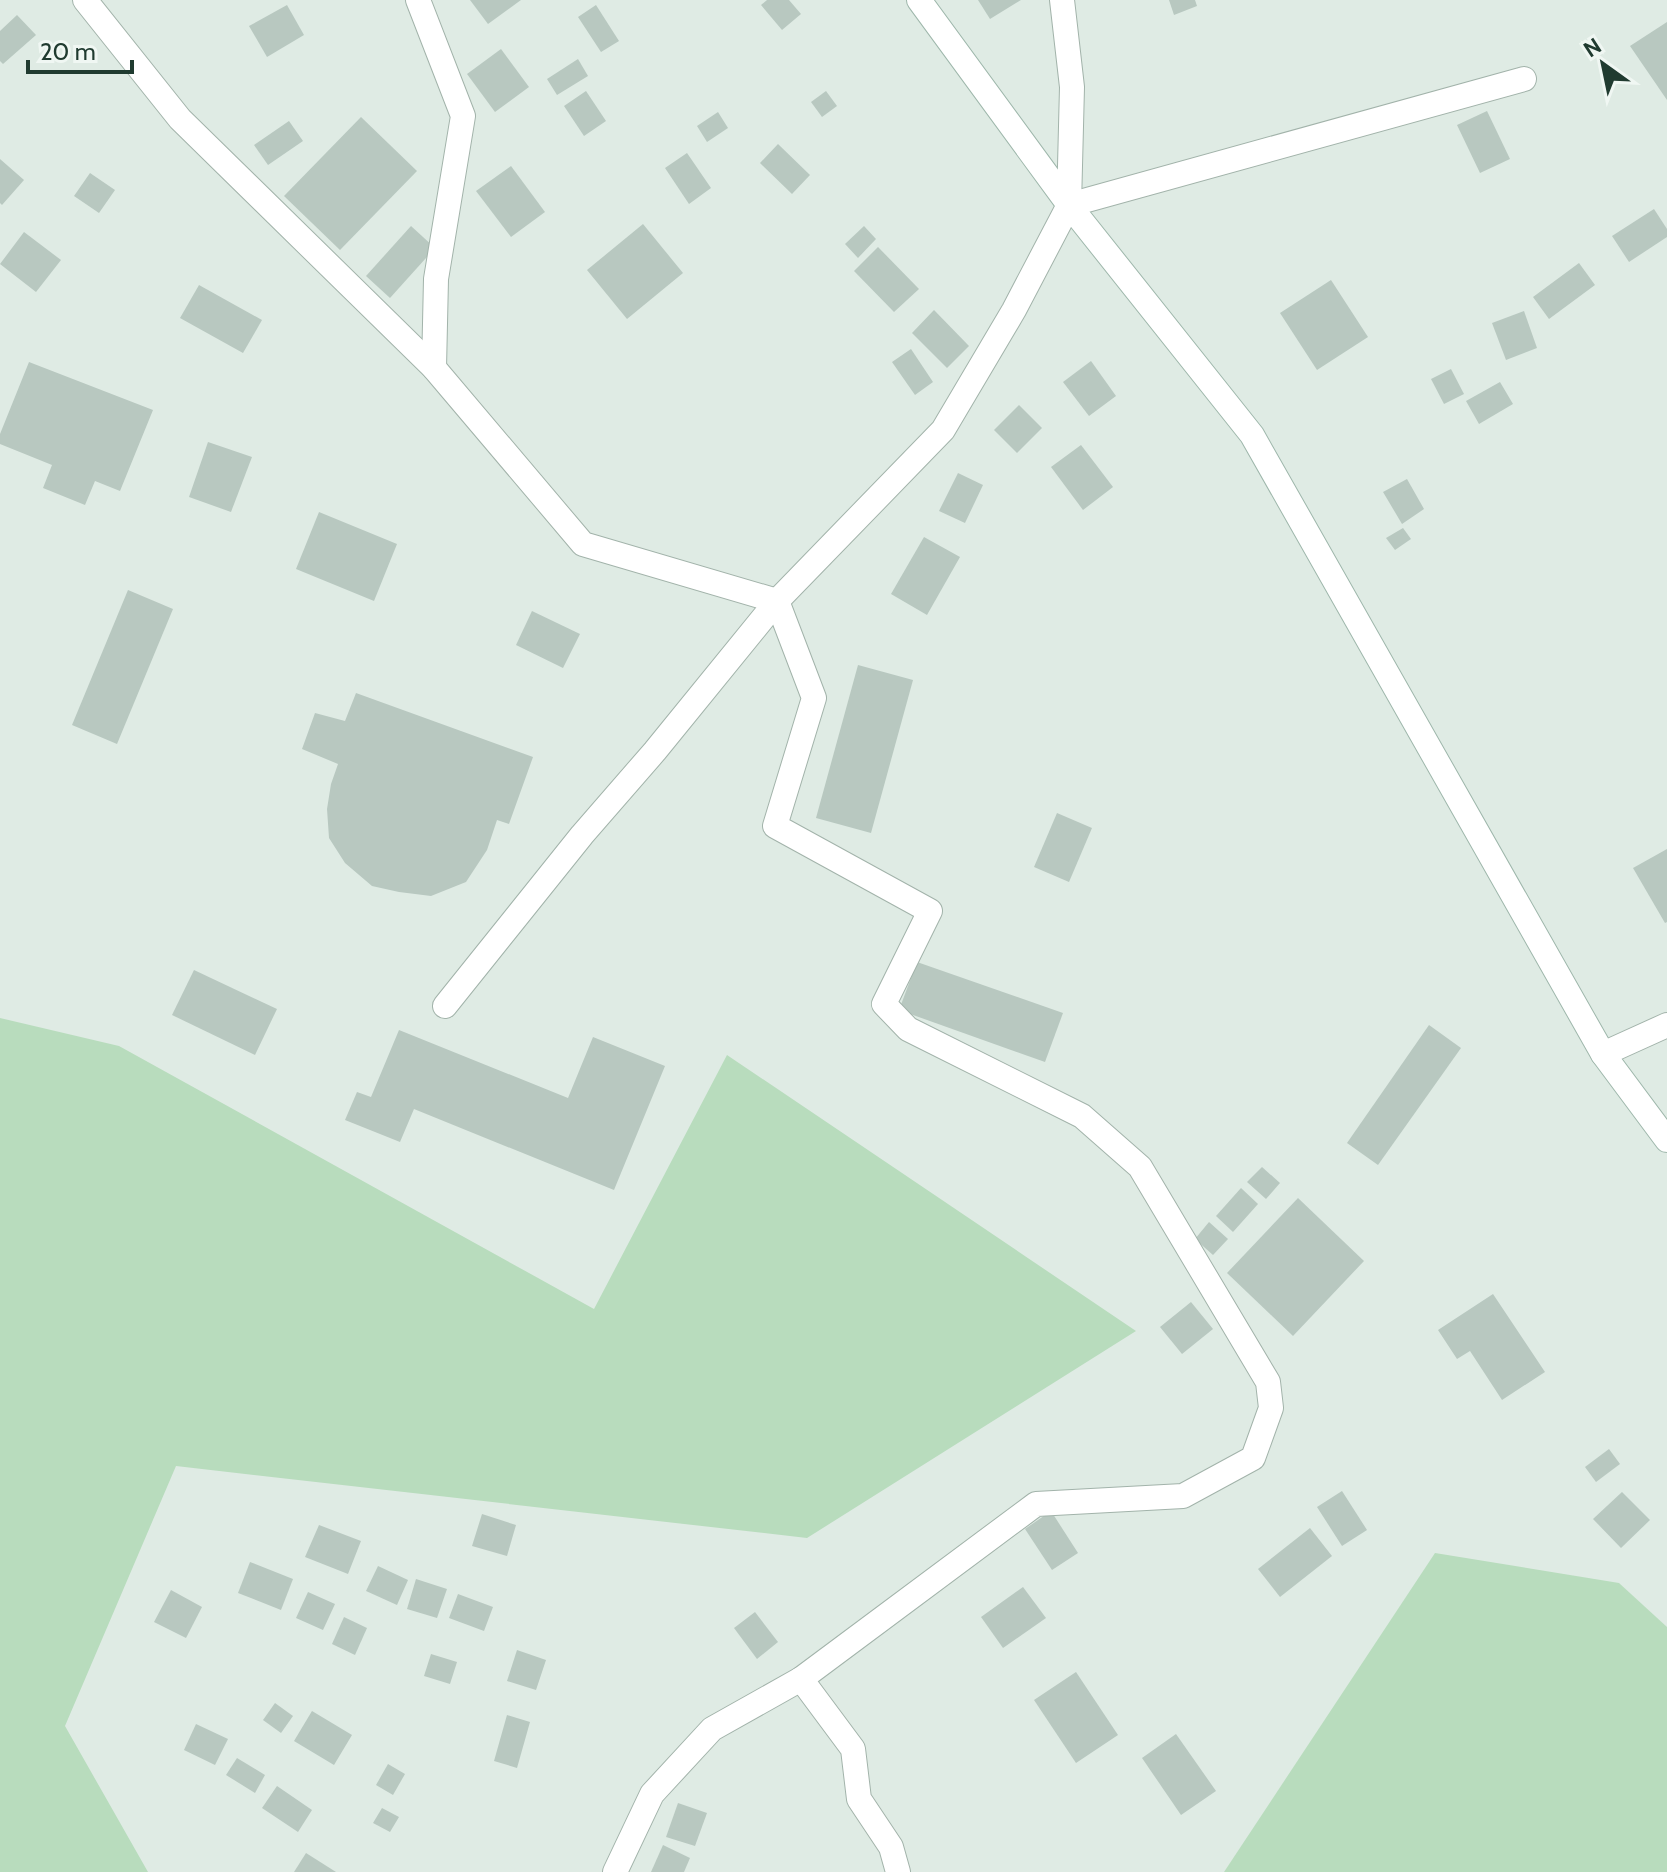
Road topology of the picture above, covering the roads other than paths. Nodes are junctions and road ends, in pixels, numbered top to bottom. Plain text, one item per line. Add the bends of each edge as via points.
1 (85, 0) edge
2 (418, 0) edge
3 (919, 0) edge
4 (1062, 0) edge
5 (1524, 79) dead end
6 (1069, 205) junction
7 (434, 368) junction
8 (777, 601) junction
9 (445, 1006) dead end
10 (1667, 1025) edge
11 (1603, 1054) junction
12 (1667, 1140) edge
13 (801, 1679) junction
14 (615, 1872) edge
15 (898, 1872) edge

1 - 7 street via 180,119
2 - 7 street via 463,116 436,279
3 - 6 street
4 - 6 street via 1072,87
5 - 6 street
6 - 8 street via 943,430
6 - 11 street via 1252,435
7 - 8 street via 583,544
8 - 9 street
8 - 13 street via 814,698 775,826 930,911 884,1004 908,1029 1082,1116 1140,1167 1268,1382 1271,1408 1253,1458 1183,1496 1036,1504
10 - 11 street
11 - 12 street
13 - 14 street via 712,1729 652,1794
13 - 15 street via 853,1749 859,1799 891,1847

